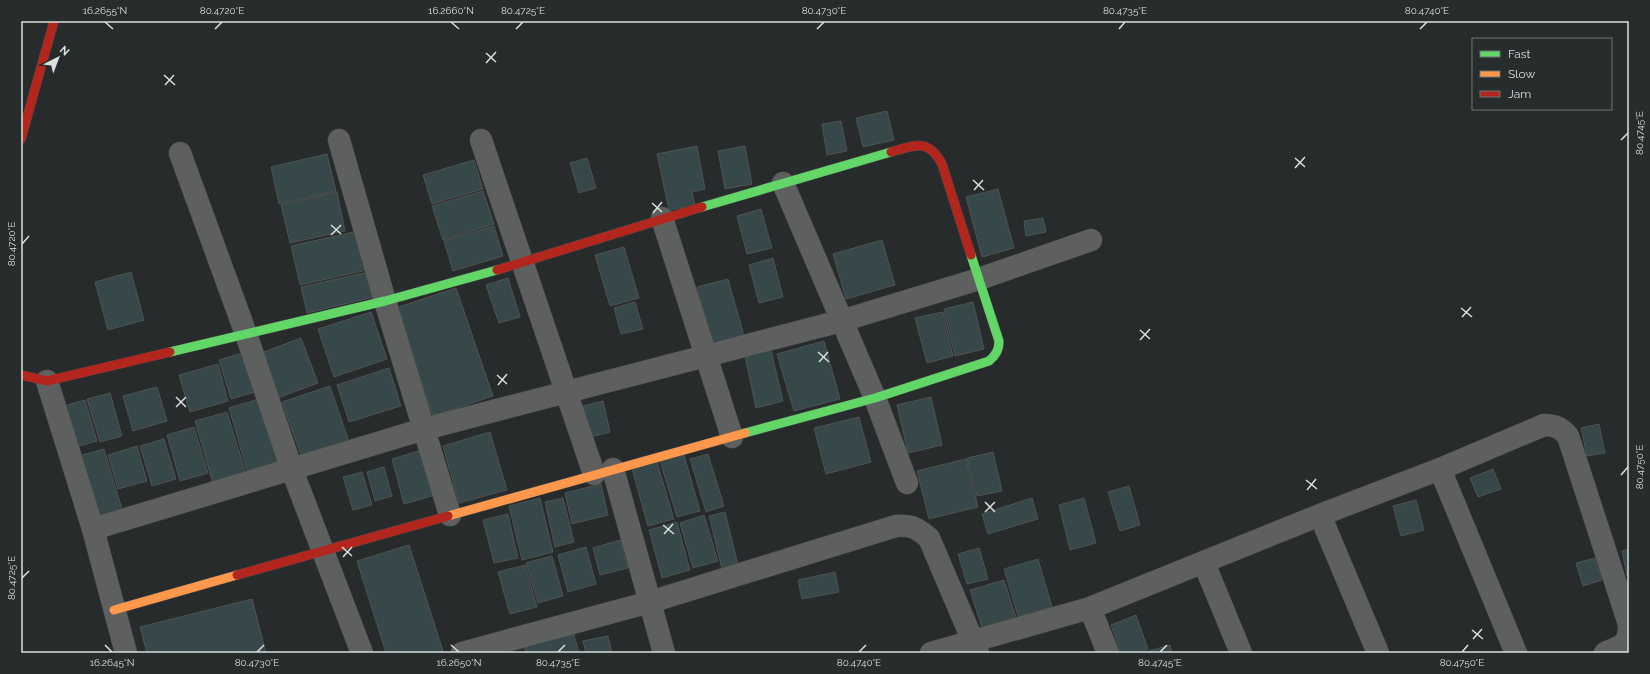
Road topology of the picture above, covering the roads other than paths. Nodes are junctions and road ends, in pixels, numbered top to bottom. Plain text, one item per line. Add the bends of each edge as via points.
1 (54, 21) edge
2 (21, 139) edge
3 (339, 140) dead end
4 (481, 140) dead end
5 (180, 153) dead end
6 (783, 183) junction
7 (662, 218) junction
8 (1091, 240) dead end
9 (524, 264) junction
10 (979, 279) junction
11 (385, 301) junction
12 (841, 321) junction
13 (246, 334) junction
14 (706, 357) junction
15 (21, 375) edge
16 (47, 381) junction
17 (566, 392) junction
18 (875, 398) junction
19 (424, 429) junction
20 (732, 437) junction
21 (1440, 469) junction
22 (292, 470) junction
23 (604, 471) junction
24 (907, 483) dead end
25 (450, 514) junction
26 (1320, 515) junction
27 (92, 530) junction
28 (323, 550) junction
29 (1204, 563) junction
30 (650, 602) junction
31 (1090, 608) junction
32 (114, 610) junction
33 (976, 647) edge
34 (126, 653) edge
35 (362, 653) edge
36 (462, 653) edge
37 (664, 653) edge
38 (931, 653) edge
39 (1108, 653) edge
40 (1241, 653) edge
41 (1378, 653) edge
42 (1516, 653) edge
43 (1605, 653) edge

1 - 2 street
3 - 11 street
4 - 9 street
5 - 13 street
6 - 7 street
6 - 10 street via 916,145 931,148 942,164
6 - 12 street
7 - 9 street
7 - 14 street
8 - 10 street
9 - 11 street
9 - 17 street
10 - 12 street
10 - 18 street via 999,341 998,354 989,361
11 - 13 street
11 - 19 street
12 - 14 street
12 - 18 street
13 - 16 street
13 - 22 street
14 - 17 street
14 - 20 street
15 - 16 street
16 - 27 street
17 - 19 street
17 - 23 street
18 - 20 street
18 - 24 street
19 - 22 street
19 - 25 street
20 - 23 street
21 - 26 street
21 - 42 street
21 - 43 street via 1544,425 1562,429 1568,436 1629,624 1625,644
22 - 27 street
22 - 28 street
23 - 25 street
23 - 30 street
25 - 28 street
26 - 29 street
26 - 41 street
27 - 32 street
28 - 32 street
28 - 35 street
29 - 31 street
29 - 40 street
30 - 33 street via 896,526 909,525 919,529 929,538
30 - 36 street
30 - 37 street
31 - 33 street
31 - 39 street
32 - 34 street
33 - 38 street

